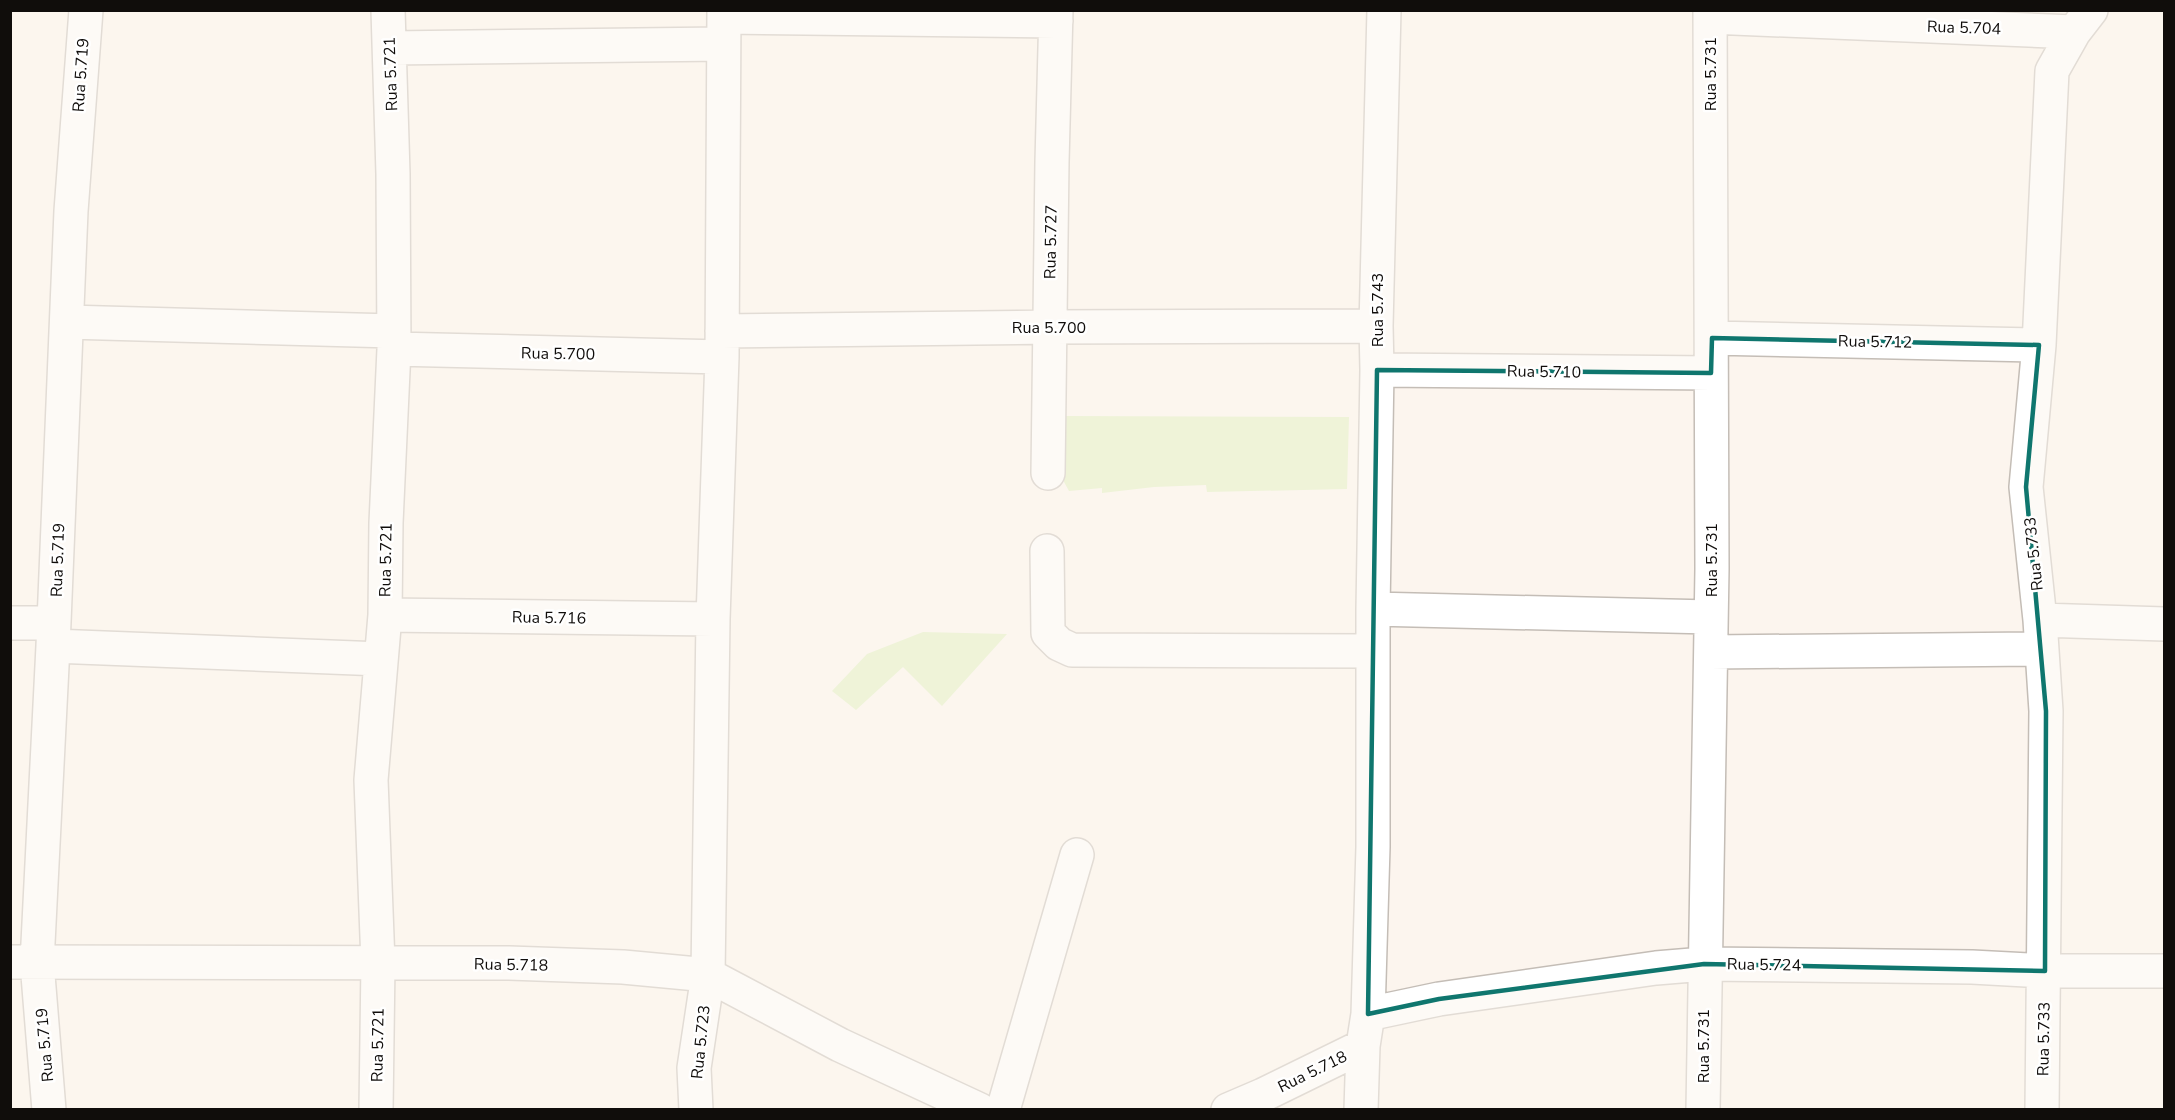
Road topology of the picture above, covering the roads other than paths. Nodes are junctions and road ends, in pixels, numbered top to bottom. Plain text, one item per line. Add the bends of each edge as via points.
1 (86, 10) edge
2 (388, 10) edge
3 (1384, 10) edge
4 (1710, 14) edge
5 (1056, 16) edge
6 (2083, 21) edge
7 (724, 24) edge
8 (390, 48) junction
9 (67, 322) junction
10 (1376, 326) junction
11 (1049, 327) junction
12 (1712, 338) junction
13 (393, 340) junction
14 (722, 344) junction
15 (2039, 345) junction
16 (1377, 370) junction
17 (1711, 373) junction
18 (1048, 473) dead end
19 (1047, 550) dead end
20 (1373, 609) junction
21 (385, 615) junction
22 (1710, 617) junction
23 (713, 619) junction
24 (10, 623) edge
25 (2164, 624) edge
26 (2041, 634) junction
27 (54, 635) junction
28 (1373, 651) junction
29 (1711, 652) junction
30 (381, 659) junction
31 (1077, 855) dead end
32 (24, 962) edge
33 (378, 963) junction
34 (1704, 963) junction
35 (2164, 971) edge
36 (2045, 972) junction
37 (708, 975) junction
38 (1368, 1014) junction
39 (1363, 1046) junction
40 (49, 1110) edge
41 (376, 1110) edge
42 (696, 1110) edge
43 (980, 1110) edge
44 (1004, 1110) edge
45 (1228, 1110) edge
46 (1362, 1110) edge
47 (1703, 1110) edge
48 (2042, 1110) edge

1 - 9 street, Rua 5.719
2 - 8 street, Rua 5.721
3 - 10 street, Rua 5.743
4 - 6 street, Rua 5.704
4 - 12 street, Rua 5.731
5 - 7 street
5 - 11 street, Rua 5.727
6 - 15 street, Rua 5.733 via 2052,71
7 - 8 street
7 - 14 street, Rua 5.723
8 - 13 street, Rua 5.721
9 - 13 street, Rua 5.700
9 - 27 street, Rua 5.719
10 - 11 street, Rua 5.700
10 - 16 street, Rua 5.743
11 - 14 street, Rua 5.700
11 - 18 street, Rua 5.727
12 - 15 street, Rua 5.712
12 - 17 street, Rua 5.731
13 - 14 street, Rua 5.700
13 - 21 street, Rua 5.721
14 - 23 street, Rua 5.723
15 - 26 street, Rua 5.733 via 2026,487
16 - 17 street, Rua 5.710
16 - 20 street, Rua 5.743
17 - 22 street, Rua 5.731
19 - 28 street via 1048,633 1072,650
20 - 22 street
20 - 28 street, Rua 5.743
21 - 23 street, Rua 5.716
21 - 30 street, Rua 5.721
22 - 29 street, Rua 5.731
23 - 37 street, Rua 5.723
24 - 27 street
25 - 26 street
26 - 29 street
26 - 36 street, Rua 5.733 via 2046,711
27 - 30 street
27 - 32 street, Rua 5.719
28 - 38 street, Rua 5.743
29 - 34 street, Rua 5.731
30 - 33 street, Rua 5.721 via 371,780
31 - 44 street
32 - 33 street, Rua 5.718
32 - 40 street, Rua 5.719
33 - 37 street, Rua 5.718 via 622,967
33 - 41 street, Rua 5.721
34 - 36 street, Rua 5.724 via 1972,967
34 - 38 street, Rua 5.724 via 1439,999
34 - 47 street, Rua 5.731
35 - 36 street, Rua 5.724
36 - 48 street, Rua 5.733
37 - 42 street, Rua 5.723 via 694,1068
37 - 43 street, Rua 5.718 via 840,1045
38 - 39 street, Rua 5.743
39 - 45 street, Rua 5.718
39 - 46 street, Rua 5.743

